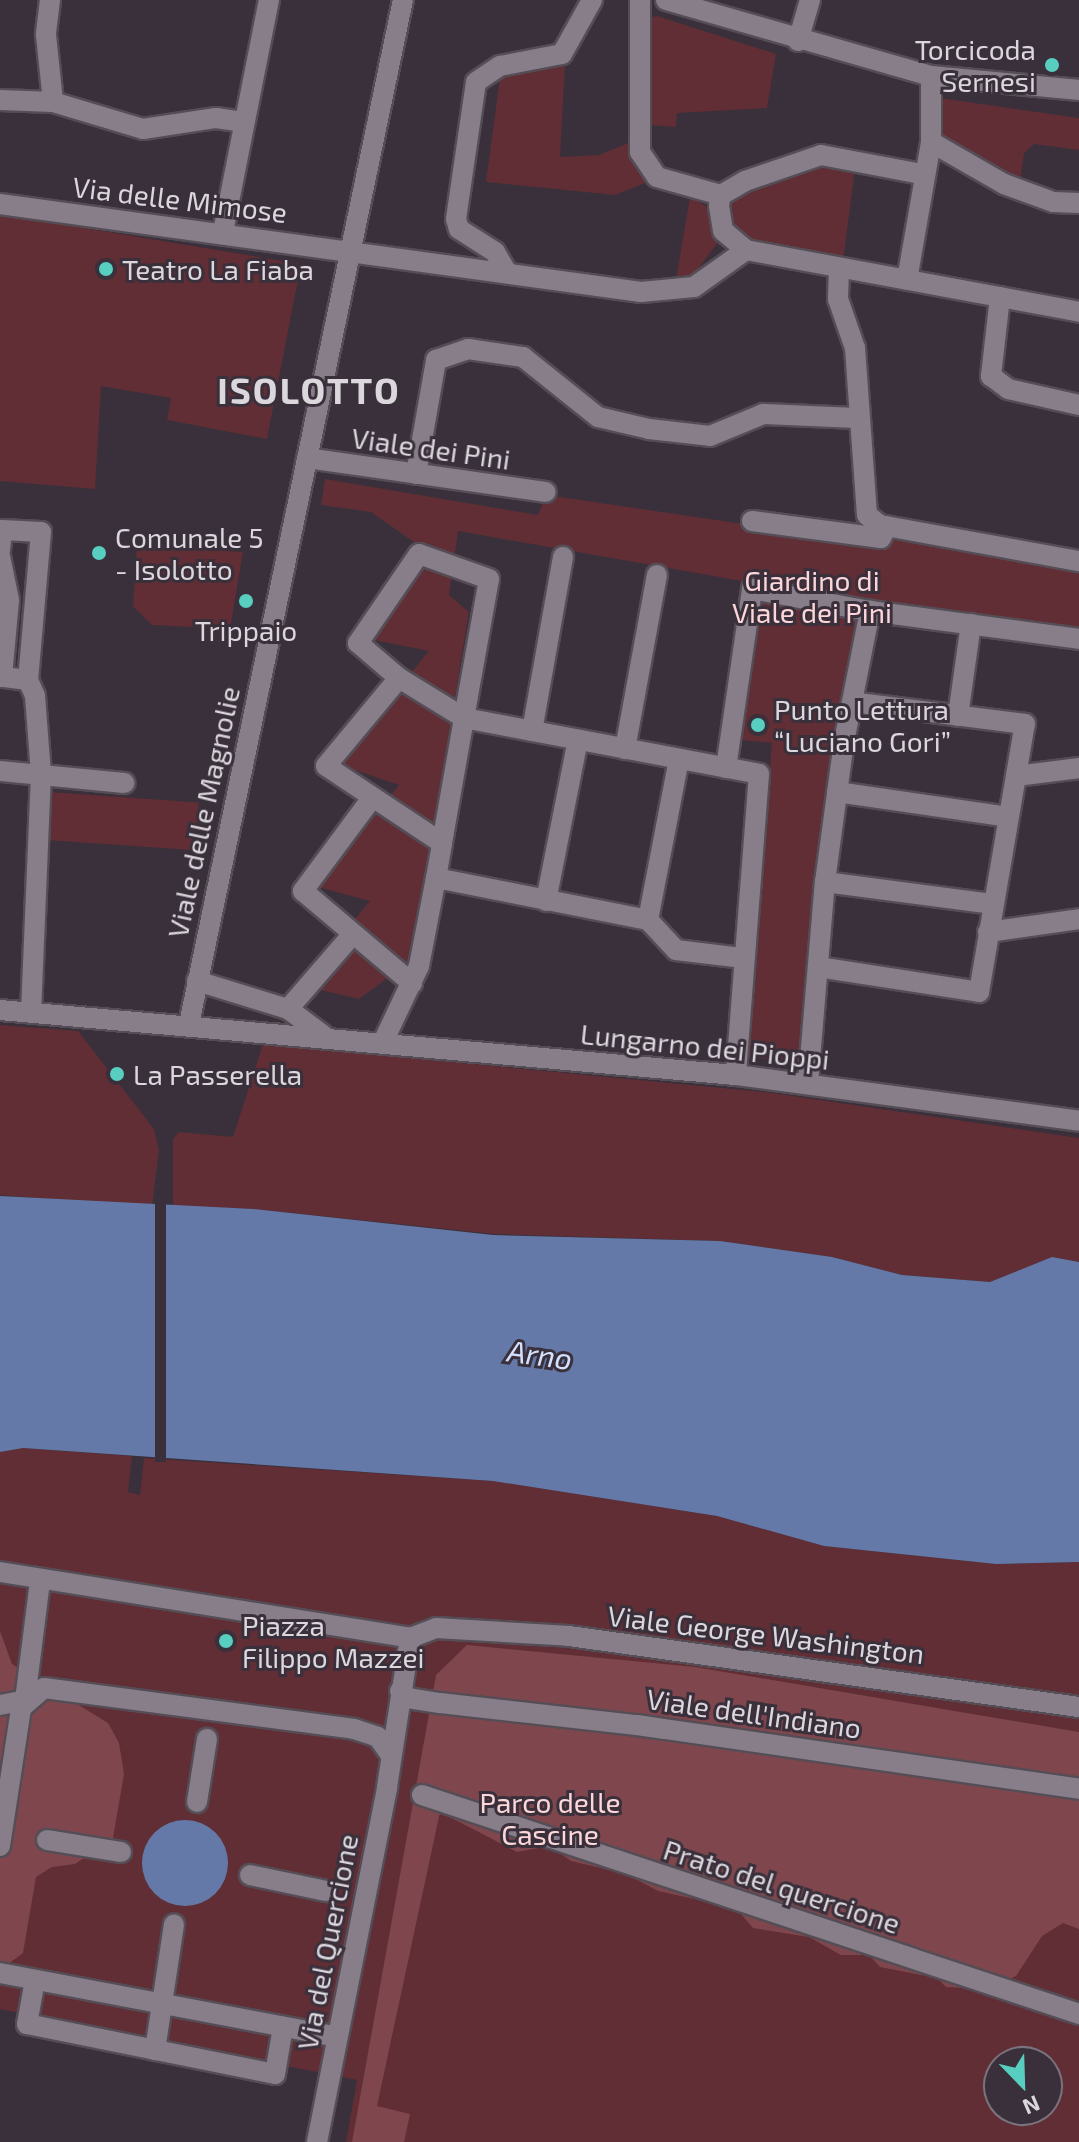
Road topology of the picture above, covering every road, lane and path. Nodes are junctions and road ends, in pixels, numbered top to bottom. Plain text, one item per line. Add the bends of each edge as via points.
1 (50, 0) edge
2 (269, 0) edge
3 (403, 0) edge
4 (592, 0) edge
5 (640, 0) edge
6 (666, 0) edge
7 (810, 0) edge
8 (798, 41) junction
9 (931, 76) junction
10 (1079, 90) edge
11 (0, 100) edge
12 (53, 102) junction
13 (245, 122) junction
14 (931, 142) junction
15 (922, 174) junction
16 (721, 195) junction
17 (1079, 203) edge
18 (0, 204) edge
19 (223, 232) junction
20 (353, 249) junction
21 (746, 250) junction
22 (839, 269) junction
23 (506, 271) junction
24 (907, 280) junction
25 (1000, 297) junction
26 (1079, 312) edge
27 (1079, 405) edge
28 (858, 418) junction
29 (307, 458) junction
30 (416, 474) junction
31 (546, 492) dead end
32 (752, 521) dead end
33 (887, 526) junction
34 (0, 553) edge
35 (563, 557) dead end
36 (1079, 561) edge
37 (657, 575) dead end
38 (4, 600) edge
39 (870, 611) junction
40 (971, 624) junction
41 (1079, 639) edge
42 (399, 678) junction
43 (28, 680) junction
44 (852, 702) junction
45 (958, 716) junction
46 (464, 718) junction
47 (532, 731) junction
48 (578, 740) junction
49 (625, 749) junction
50 (679, 759) junction
51 (726, 768) junction
52 (1079, 768) edge
53 (0, 771) edge
54 (41, 774) junction
55 (1016, 776) junction
56 (124, 783) dead end
57 (837, 792) junction
58 (372, 798) junction
59 (1008, 817) junction
60 (442, 843) junction
61 (436, 878) junction
62 (825, 882) junction
63 (546, 901) junction
64 (992, 904) junction
65 (1079, 919) edge
66 (648, 920) junction
67 (988, 932) junction
68 (353, 934) junction
69 (742, 958) junction
70 (818, 967) junction
71 (197, 981) junction
72 (412, 983) junction
73 (288, 1009) junction
74 (0, 1010) edge
75 (31, 1012) junction
76 (189, 1024) junction
77 (323, 1035) junction
78 (384, 1040) junction
79 (736, 1075) junction
80 (808, 1083) junction
81 (1079, 1121) edge
82 (0, 1572) edge
83 (40, 1582) junction
84 (410, 1638) junction
85 (400, 1691) junction
86 (30, 1696) junction
87 (0, 1705) edge
88 (1079, 1707) edge
89 (207, 1739) dead end
90 (389, 1753) junction
91 (1079, 1789) edge
92 (422, 1795) dead end
93 (197, 1802) dead end
94 (47, 1840) dead end
95 (0, 1846) edge
96 (121, 1852) dead end
97 (250, 1875) dead end
98 (326, 1891) dead end
99 (174, 1924) dead end
100 (0, 1973) edge
101 (35, 1980) junction
102 (161, 2003) junction
103 (1079, 2014) edge
104 (283, 2027) junction
105 (335, 2036) junction
106 (155, 2050) junction
107 (317, 2142) edge

1 - 12 street via 46,35
2 - 13 street
3 - 20 street, Viale delle Magnolie
4 - 23 street via 562,54 500,66 476,82 456,219 459,229 495,252
5 - 16 street via 638,142 643,161 657,177
6 - 8 street
7 - 8 street
8 - 9 street
9 - 10 street
9 - 14 street
11 - 12 street
12 - 13 street via 143,129 216,118
13 - 19 street
14 - 15 street
14 - 17 street via 1004,184 1053,202
15 - 16 street via 815,156
15 - 24 street
16 - 21 street via 723,231
18 - 19 street, Via delle Mimose
19 - 20 street, Via delle Mimose
20 - 23 street, Via delle Mimose
20 - 29 street, Viale delle Magnolie
21 - 22 street
21 - 23 street, Via delle Mimose via 718,274 680,291 641,292
22 - 24 street
22 - 28 street via 838,299 855,348
24 - 25 street
25 - 26 street
25 - 27 street via 991,376 1008,389
28 - 30 street via 763,414 710,436 649,429 598,417 523,357 468,349 436,360
28 - 33 street via 862,505 872,520
29 - 30 street, Viale dei Pini
29 - 71 street, Viale delle Magnolie
30 - 31 street, Viale dei Pini
32 - 33 street via 881,538
33 - 36 street
34 - 38 street
34 - 43 street via 2,530 41,532
35 - 47 street
37 - 49 street
38 - 43 street via 2,677
39 - 40 street
39 - 44 street
39 - 51 street via 752,589
40 - 41 street
40 - 45 street
42 - 46 street
42 - 46 street via 358,643 419,554 489,579
42 - 58 street via 326,766
43 - 54 street via 35,696
44 - 45 street
44 - 57 street
45 - 55 street via 1025,724
46 - 47 street
46 - 60 street
47 - 48 street
48 - 49 street
48 - 63 street
49 - 50 street
50 - 51 street
50 - 66 street
51 - 69 street via 759,774
52 - 55 street
53 - 54 street
54 - 56 street
54 - 75 street
55 - 59 street
57 - 59 street
57 - 62 street
58 - 60 street
58 - 68 street via 303,891
59 - 64 street
60 - 61 street
61 - 63 street
61 - 72 street
62 - 64 street
62 - 70 street
63 - 66 street
64 - 67 street
65 - 67 street
66 - 69 street via 676,950
67 - 70 street via 979,992
68 - 72 street
68 - 73 street
69 - 79 street
70 - 80 street
71 - 73 street
71 - 76 street, Viale delle Magnolie
72 - 78 street
73 - 77 street
74 - 75 street, Lungarno dei Pioppi
75 - 76 street, Lungarno dei Pioppi
76 - 77 street, Lungarno dei Pioppi
77 - 78 street, Lungarno dei Pioppi
78 - 79 street, Lungarno dei Pioppi
79 - 80 street, Lungarno dei Pioppi
80 - 81 street, Lungarno dei Pioppi
82 - 83 street
83 - 84 street
83 - 86 street
84 - 85 street
84 - 88 street, Viale George Washington via 445,1628 583,1638
85 - 90 street
85 - 91 street, Viale dell'Indiano via 421,1700 668,1729
86 - 87 street
86 - 90 street via 53,1686 354,1729 378,1737
86 - 95 street
89 - 93 street
90 - 105 street, Via del Quercione via 387,1787
92 - 103 street, Prato del quercione
94 - 96 street
97 - 98 street
99 - 102 street
100 - 101 street
101 - 102 street
101 - 106 street via 27,2024
102 - 104 street
102 - 106 street
104 - 105 street
104 - 106 street via 275,2074
105 - 107 street, Via del Quercione

